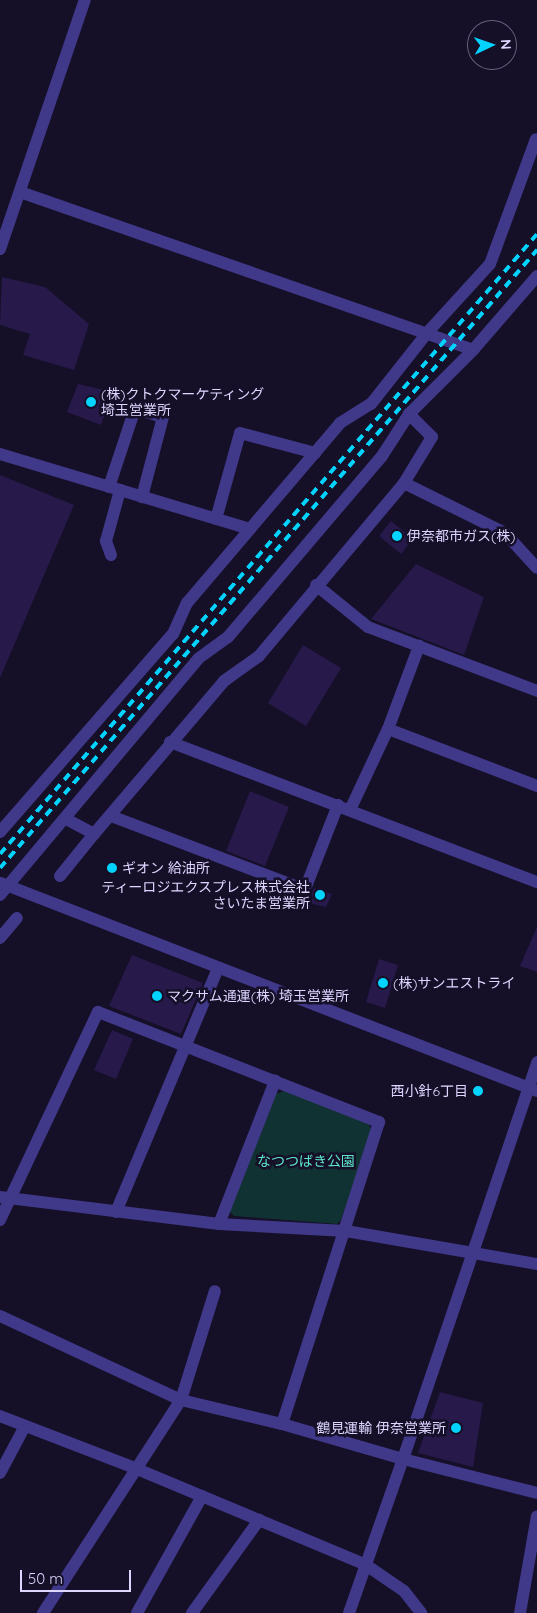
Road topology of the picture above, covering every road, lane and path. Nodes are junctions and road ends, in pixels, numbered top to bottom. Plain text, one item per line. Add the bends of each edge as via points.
1 (85, 0) edge
2 (536, 138) edge
3 (20, 192) junction
4 (0, 249) edge
5 (537, 276) edge
6 (427, 333) junction
7 (473, 350) junction
8 (409, 414) junction
9 (315, 453) junction
10 (0, 454) edge
11 (404, 483) junction
12 (115, 488) junction
13 (142, 496) junction
14 (216, 519) junction
15 (250, 529) junction
16 (111, 554) dead end
17 (537, 568) edge
18 (316, 585) junction
19 (418, 646) junction
20 (537, 691) edge
21 (388, 729) junction
22 (170, 742) junction
23 (537, 786) edge
24 (344, 808) junction
25 (111, 816) junction
26 (66, 819) junction
27 (0, 832) edge
28 (94, 834) junction
29 (60, 876) dead end
30 (537, 882) edge
31 (3, 888) edge
32 (17, 918) dead end
33 (0, 938) edge
34 (218, 968) junction
35 (186, 1046) junction
36 (537, 1062) edge
37 (275, 1081) junction
38 (532, 1089) edge
39 (3, 1199) edge
40 (116, 1212) junction
41 (0, 1220) edge
42 (219, 1224) junction
43 (346, 1231) junction
44 (475, 1253) junction
45 (537, 1264) edge
46 (215, 1291) dead end
47 (0, 1316) edge
48 (181, 1400) junction
49 (0, 1416) edge
50 (282, 1424) junction
51 (25, 1426) junction
52 (403, 1459) junction
53 (137, 1469) junction
54 (0, 1473) edge
55 (537, 1494) edge
56 (202, 1496) junction
57 (537, 1516) edge
58 (259, 1520) junction
59 (366, 1565) junction
60 (43, 1613) edge
61 (137, 1613) edge
62 (192, 1613) edge
63 (350, 1613) edge
64 (421, 1613) edge
65 (520, 1613) edge

1 - 3 street
2 - 6 street via 490,264
3 - 4 street
3 - 6 street
5 - 7 street
6 - 7 street
6 - 9 street via 371,404 340,423
7 - 8 street
8 - 11 street via 432,437
8 - 26 street via 376,463 228,637 199,658
9 - 14 street via 240,433
9 - 15 street
10 - 12 street
11 - 17 street via 505,534
11 - 18 street
12 - 13 street
12 - 13 street via 135,409 163,417
12 - 16 street via 106,541
13 - 14 street
14 - 15 street
15 - 27 street via 187,603 173,634
18 - 19 street via 368,627
18 - 22 street via 260,656 224,681
19 - 20 street
19 - 21 street
21 - 23 street
21 - 24 street
22 - 24 street
22 - 25 street
24 - 25 street via 307,884 298,887
24 - 30 street
25 - 28 street
26 - 28 street
26 - 31 street
28 - 29 street
31 - 34 street
32 - 33 street
34 - 35 street
34 - 38 street
35 - 37 street
35 - 39 street via 98,1012
35 - 40 street
36 - 38 street
37 - 42 street
37 - 43 street via 378,1122
38 - 44 street
39 - 40 street
39 - 41 street
40 - 42 street
42 - 43 street
43 - 44 street
43 - 50 street
44 - 45 street
44 - 52 street
46 - 48 street
47 - 48 street
48 - 50 street
48 - 53 street
49 - 51 street
50 - 52 street
51 - 53 street
51 - 54 street
52 - 55 street
52 - 59 street
53 - 56 street
53 - 60 street
56 - 58 street
56 - 61 street
57 - 65 street
58 - 59 street
58 - 62 street
59 - 63 street
59 - 64 street via 404,1591

